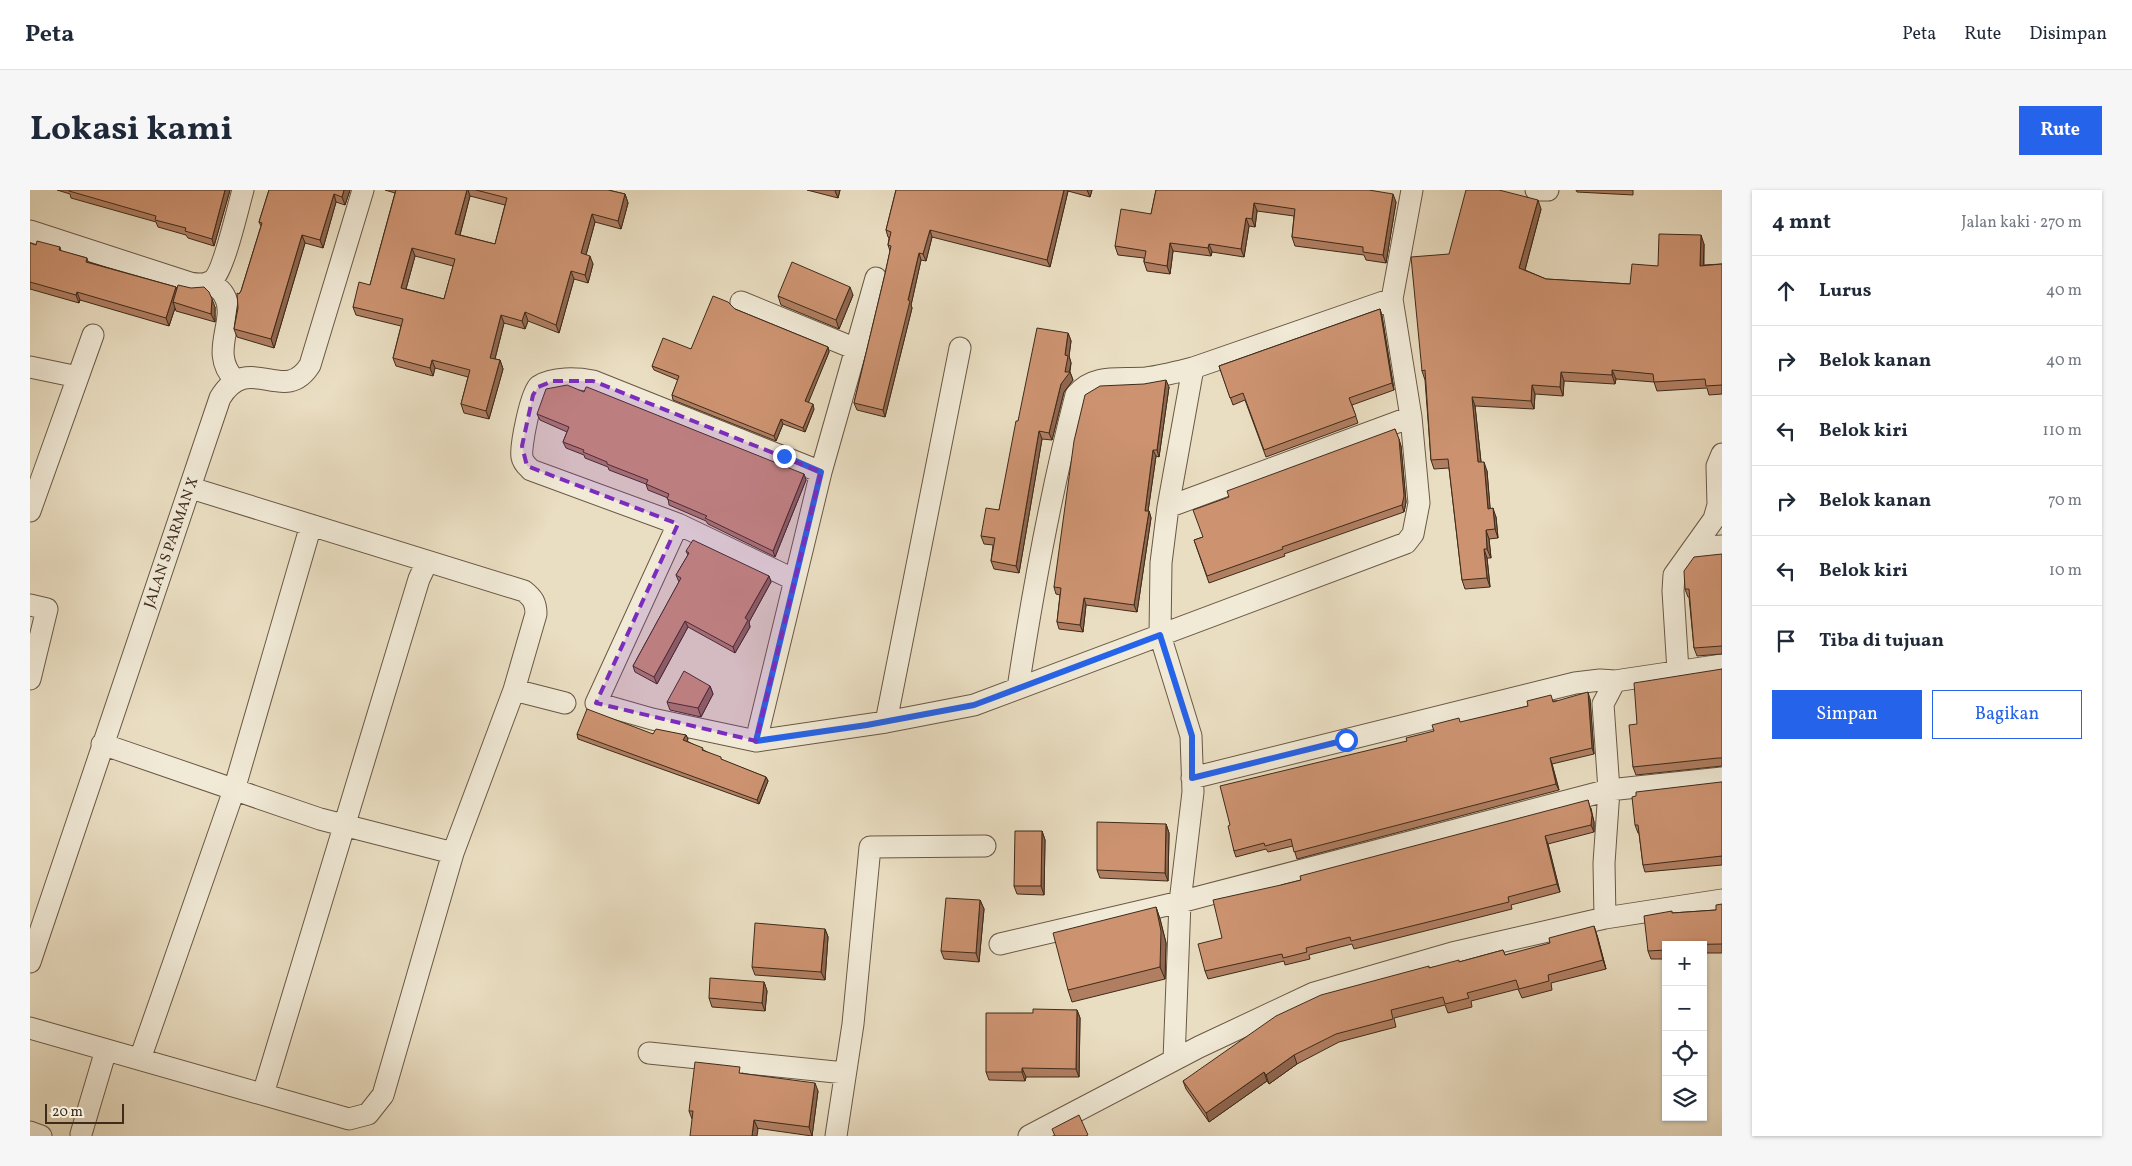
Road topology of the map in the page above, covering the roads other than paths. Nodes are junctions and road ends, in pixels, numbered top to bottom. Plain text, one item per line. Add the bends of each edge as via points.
1 (243, 190) edge
2 (362, 190) edge
3 (1412, 190) edge
4 (1536, 190) edge
5 (1548, 190) edge
6 (30, 231) edge
7 (876, 278) dead end
8 (210, 282) junction
9 (1392, 300) junction
10 (741, 302) dead end
11 (93, 334) dead end
12 (856, 348) junction
13 (960, 348) dead end
14 (30, 367) edge
15 (1193, 368) junction
16 (78, 378) junction
17 (235, 380) junction
18 (1411, 417) junction
19 (1722, 454) edge
20 (821, 472) junction
21 (34, 488) edge
22 (191, 488) junction
23 (1168, 507) junction
24 (30, 510) edge
25 (678, 524) junction
26 (311, 525) junction
27 (1722, 546) edge
28 (1694, 548) junction
29 (427, 562) junction
30 (795, 580) junction
31 (30, 605) edge
32 (1160, 635) junction
33 (1722, 665) edge
34 (1678, 671) junction
35 (30, 679) edge
36 (1615, 681) junction
37 (1018, 688) junction
38 (514, 690) junction
39 (565, 703) dead end
40 (886, 722) junction
41 (756, 741) junction
42 (102, 744) junction
43 (1192, 778) junction
44 (1722, 778) edge
45 (234, 790) junction
46 (1609, 790) junction
47 (344, 826) junction
48 (985, 846) dead end
49 (453, 853) junction
50 (1722, 900) edge
51 (1180, 902) junction
52 (1605, 918) junction
53 (1000, 944) dead end
54 (30, 962) edge
55 (30, 1028) edge
56 (106, 1050) junction
57 (649, 1053) dead end
58 (140, 1059) junction
59 (1174, 1060) junction
60 (845, 1073) junction
61 (263, 1094) junction
62 (30, 1132) edge
63 (81, 1134) dead end
64 (41, 1136) edge
65 (836, 1136) edge
66 (1029, 1136) edge

1 - 8 street via 220,270
2 - 17 street via 310,365 304,374 291,381 244,377
3 - 9 street
4 - 5 street
6 - 8 street via 190,283
7 - 12 street
8 - 17 street via 225,296 224,360 228,373
9 - 15 street
9 - 18 street
10 - 12 street
11 - 16 street
12 - 20 street
13 - 40 street
14 - 16 street
15 - 23 street
15 - 37 street via 1164,375 1094,381 1076,395 1031,602
16 - 21 street
17 - 22 street, JALAN S PARMAN X via 220,398
18 - 23 street
18 - 32 street via 1419,503 1417,521 1409,540
19 - 28 street via 1717,466 1718,505 1714,519
20 - 25 street via 593,380 578,378 538,387 533,395 522,446 522,459 531,470
20 - 30 street
21 - 24 street
22 - 26 street
22 - 42 street, JALAN S PARMAN X
23 - 32 street via 1161,563
25 - 30 street
25 - 41 street via 596,703 652,719
26 - 29 street
26 - 45 street
27 - 28 street
28 - 34 street via 1677,570 1673,582
29 - 38 street via 524,592 533,598 536,614
29 - 47 street via 419,579
30 - 41 street
31 - 35 street via 46,609
32 - 37 street
32 - 43 street via 1192,736
33 - 34 street
34 - 36 street
36 - 43 street via 1575,683
36 - 46 street via 1602,704
37 - 40 street via 974,705
38 - 39 street
38 - 49 street
40 - 41 street
42 - 45 street
42 - 54 street, JALAN S PARMAN X
43 - 51 street
44 - 46 street
45 - 47 street
45 - 58 street
46 - 51 street
46 - 52 street via 1604,863
47 - 49 street
47 - 61 street
48 - 60 street via 870,847 853,1024
49 - 61 street via 383,1095 368,1114 349,1119
50 - 52 street
51 - 53 street
51 - 59 street
52 - 59 street via 1452,953 1314,993
55 - 56 street
56 - 58 street
56 - 63 street
57 - 60 street
58 - 61 street
59 - 66 street
60 - 65 street
62 - 64 street

